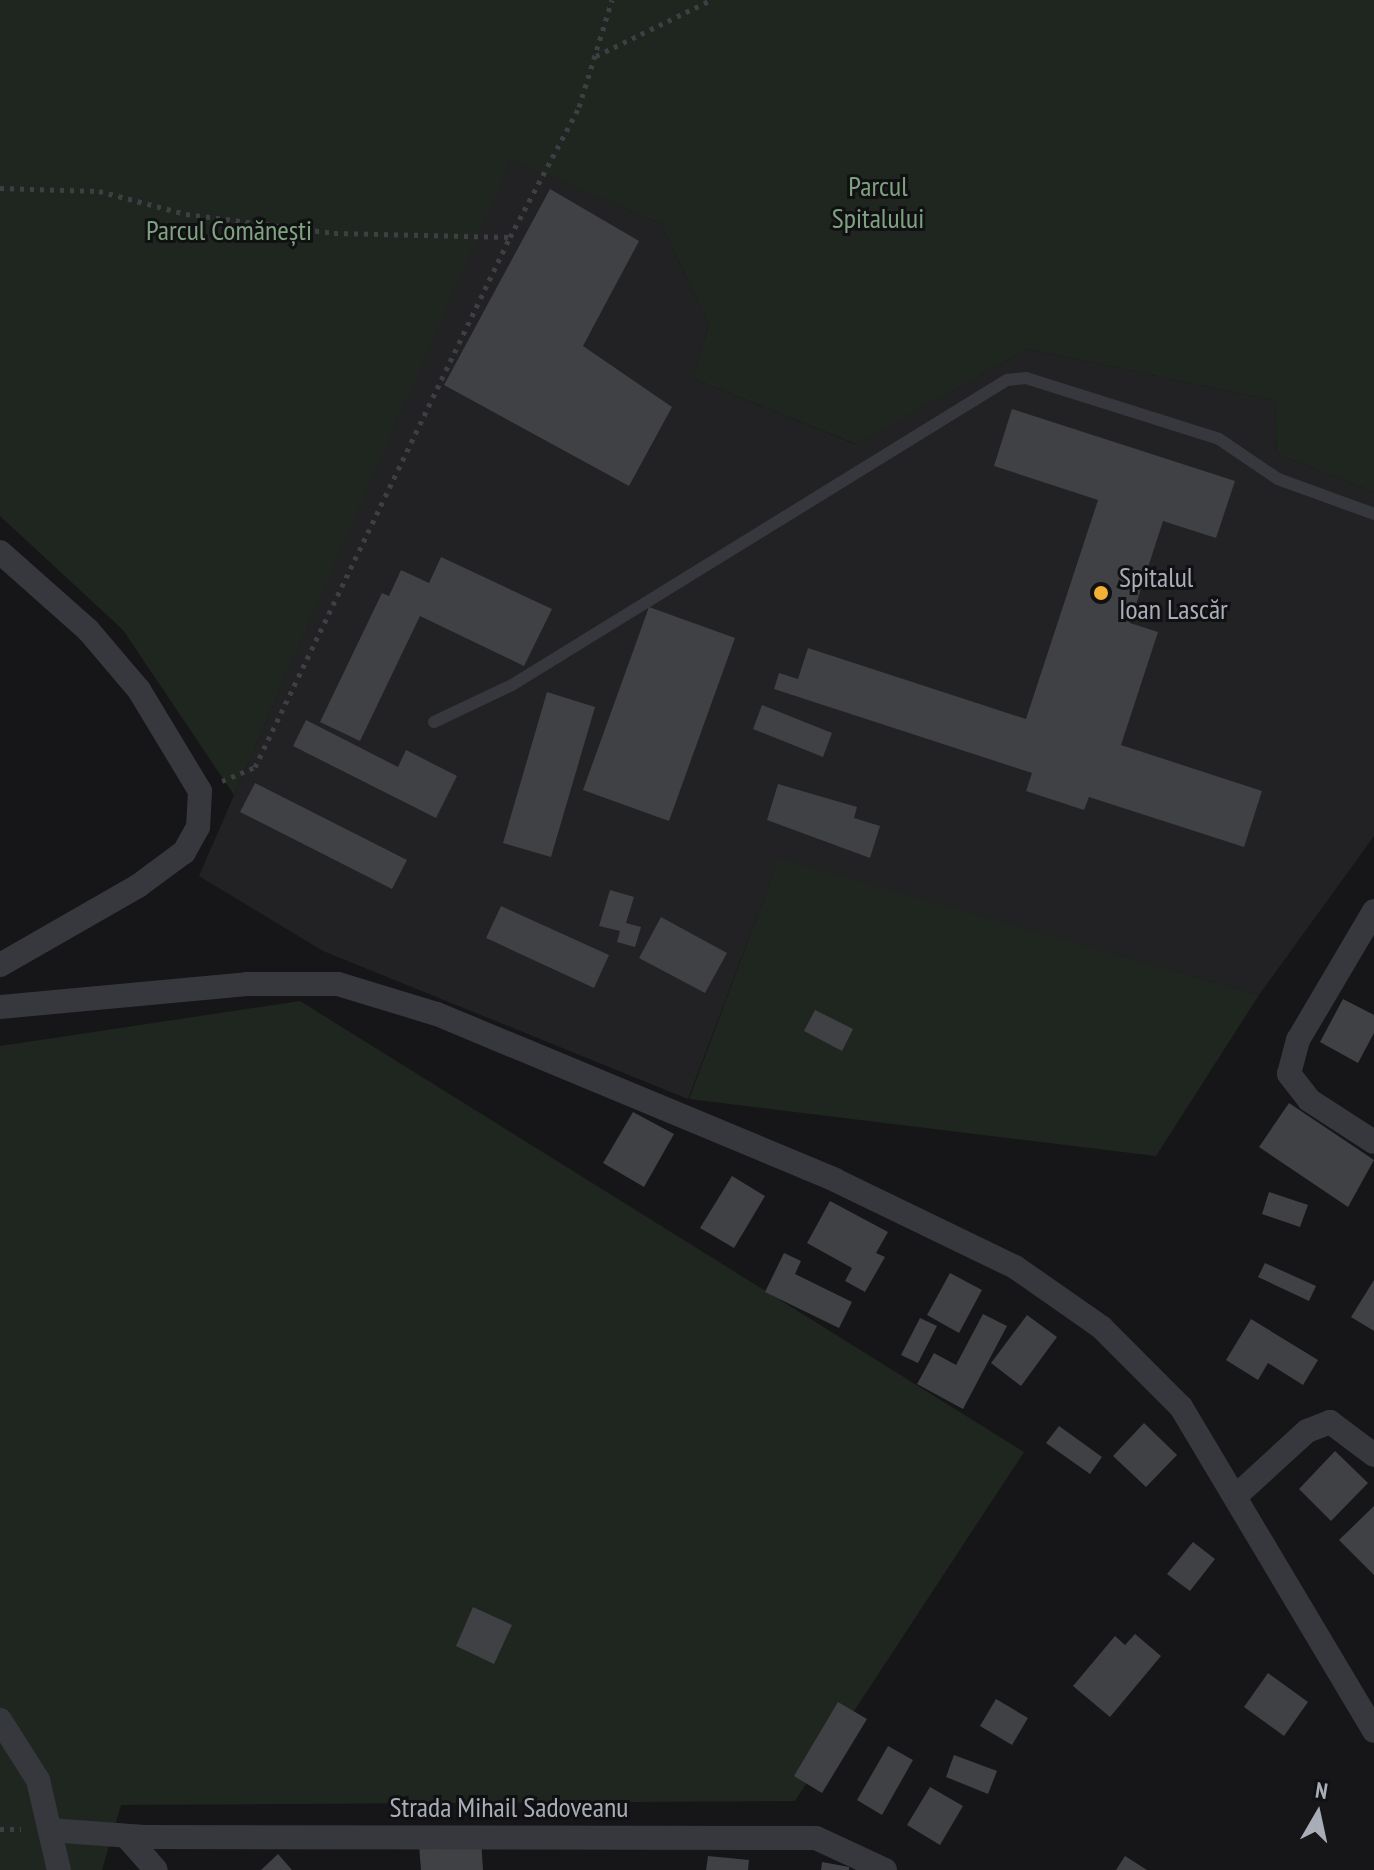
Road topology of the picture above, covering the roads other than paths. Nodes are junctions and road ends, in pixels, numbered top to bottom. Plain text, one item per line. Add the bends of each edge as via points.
1 (1374, 514) edge
2 (0, 552) edge
3 (434, 722) dead end
4 (1374, 911) edge
5 (0, 965) edge
6 (0, 1007) edge
7 (1374, 1142) edge
8 (1374, 1455) edge
9 (1236, 1496) junction
10 (0, 1720) edge
11 (1374, 1731) edge
12 (50, 1830) junction
13 (126, 1836) junction
14 (59, 1870) edge
15 (156, 1870) edge
16 (885, 1870) edge

1 - 3 lane via 1278,479 1219,439 1026,378 1007,380 512,685
2 - 5 street via 88,630 139,690 200,791 198,827 184,852 138,886
4 - 7 street via 1298,1040 1289,1074 1309,1100
6 - 9 street via 298,981 338,984 437,1014 907,1211 1015,1267 1101,1327 1181,1407
8 - 9 street via 1330,1422 1307,1431
9 - 11 street
10 - 12 street via 38,1780
12 - 13 street, Strada Mihail Sadoveanu
12 - 14 street
13 - 15 street
13 - 16 street, Strada Mihail Sadoveanu via 816,1838

